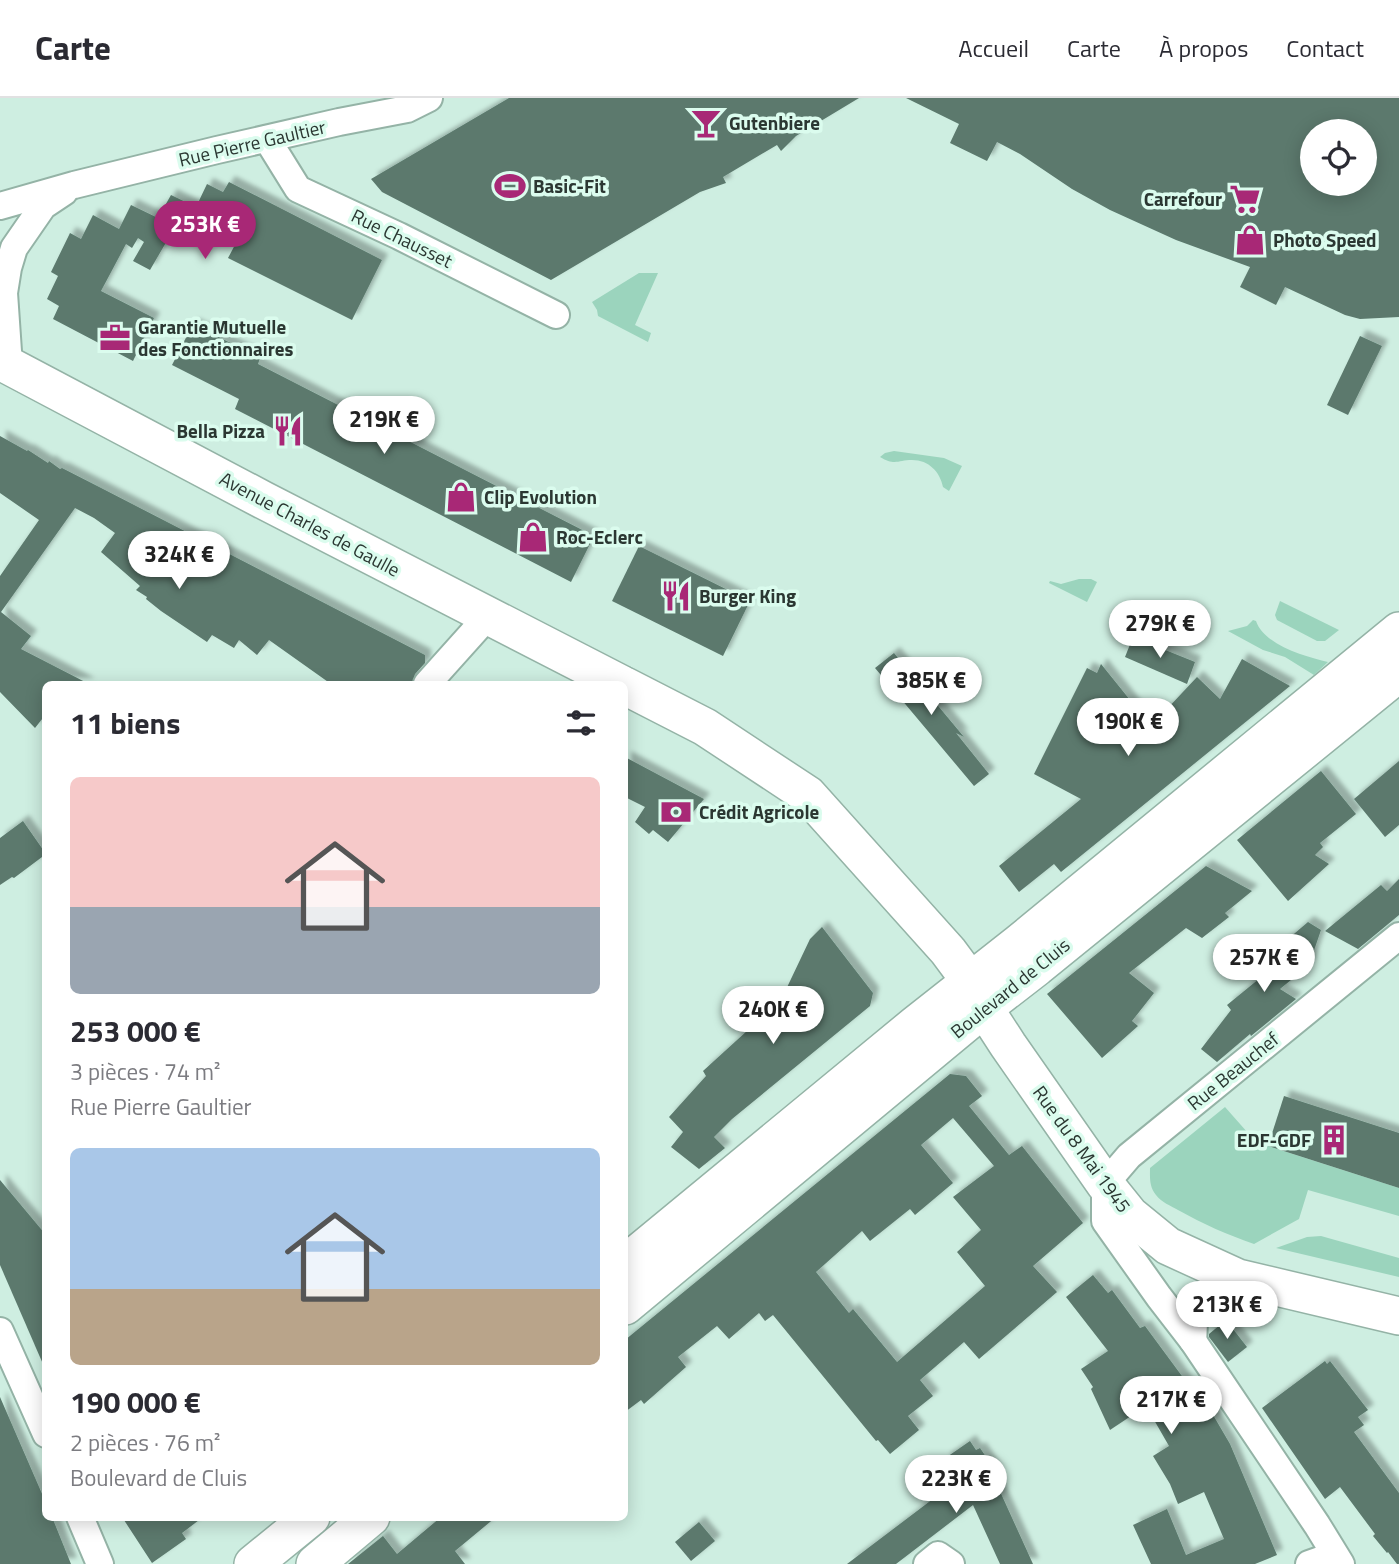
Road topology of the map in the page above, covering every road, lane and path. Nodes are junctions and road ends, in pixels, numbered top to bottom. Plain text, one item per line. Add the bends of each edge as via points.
1 (429, 98) edge
2 (267, 139) junction
3 (74, 185) junction
4 (0, 206) edge
5 (556, 315) dead end
6 (3, 364) edge
7 (488, 616) junction
8 (1399, 631) edge
9 (1399, 673) edge
10 (430, 681) edge
11 (615, 681) edge
12 (628, 688) edge
13 (1399, 936) edge
14 (977, 995) junction
15 (1105, 1184) junction
16 (628, 1262) edge
17 (1285, 1290) junction
18 (628, 1303) edge
19 (1399, 1316) edge
20 (0, 1331) edge
21 (1193, 1341) junction
22 (42, 1425) edge
23 (82, 1521) edge
24 (306, 1521) edge
25 (367, 1521) edge
26 (1339, 1561) edge
27 (100, 1564) edge
28 (253, 1564) edge
29 (315, 1564) edge
30 (927, 1564) edge
31 (951, 1564) edge
32 (1309, 1564) edge

1 - 2 street, Rue Pierre Gaultier via 407,109
2 - 3 street, Rue Pierre Gaultier
2 - 5 street, Rue Chausset via 298,189
3 - 4 street, Rue Pierre Gaultier
3 - 6 street, Rue Pierre Gaultier via 43,206 14,248 4,293
6 - 7 main road, Avenue Charles de Gaulle
7 - 10 street
7 - 11 main road, Avenue Charles de Gaulle
8 - 14 main road, Boulevard de Cluis
9 - 14 main road, Boulevard de Cluis via 1058,949
12 - 14 main road, Avenue Charles de Gaulle via 705,727 808,795 948,951
13 - 15 street, Rue Beauchef via 1129,1156
14 - 15 main road, Rue du 8 Mai 1945
14 - 16 main road, Boulevard de Cluis via 915,1025
14 - 18 main road, Boulevard de Cluis
15 - 17 main road, Rue du 8 Mai 1945 via 1130,1215 1168,1246 1238,1278
15 - 21 street via 1105,1221
17 - 19 main road, Rue du 8 Mai 1945
17 - 21 street, Rue du 8 Mai 1945 via 1244,1287 1217,1292 1204,1301 1195,1318
20 - 22 street
21 - 26 street
23 - 27 street
24 - 28 main road
25 - 29 main road
26 - 32 street via 1326,1558
30 - 31 street via 938,1555

